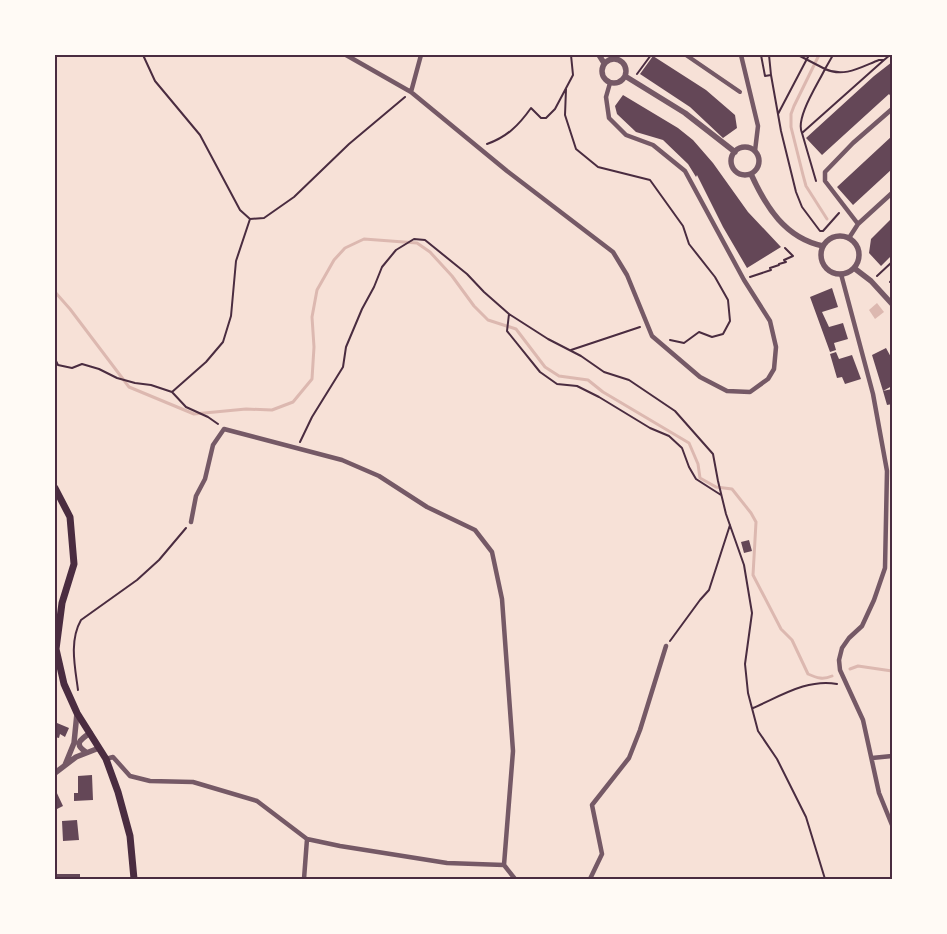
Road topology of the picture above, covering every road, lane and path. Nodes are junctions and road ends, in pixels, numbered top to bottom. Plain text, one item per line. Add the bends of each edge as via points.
1 (143, 55) edge
2 (346, 55) edge
3 (420, 55) edge
4 (571, 55) edge
5 (599, 55) edge
6 (651, 55) edge
7 (686, 55) edge
8 (741, 55) edge
9 (761, 55) edge
10 (769, 55) edge
11 (798, 55) edge
12 (809, 55) edge
13 (832, 55) edge
14 (890, 55) edge
15 (807, 59) junction
16 (884, 60) junction
17 (604, 63) junction
18 (824, 69) junction
19 (771, 75) junction
20 (625, 76) junction
21 (633, 80) junction
22 (610, 83) junction
23 (566, 89) junction
24 (411, 92) junction
25 (740, 92) dead end
26 (892, 109) edge
27 (778, 114) junction
28 (802, 133) junction
29 (476, 146) junction
30 (755, 151) junction
31 (735, 152) junction
32 (752, 174) junction
33 (816, 181) dead end
34 (892, 193) edge
35 (838, 211) dead end
36 (250, 219) junction
37 (858, 224) junction
38 (849, 238) junction
39 (823, 246) junction
40 (785, 248) dead end
41 (892, 262) edge
42 (854, 268) junction
43 (841, 274) junction
44 (744, 280) junction
45 (871, 281) junction
46 (892, 304) edge
47 (509, 314) junction
48 (647, 325) junction
49 (668, 339) dead end
50 (570, 350) junction
51 (55, 359) edge
52 (172, 392) junction
53 (224, 429) junction
54 (297, 448) junction
55 (55, 488) edge
56 (721, 495) junction
57 (191, 522) joint
58 (730, 525) junction
59 (666, 646) joint
60 (847, 686) junction
61 (752, 708) junction
62 (77, 713) junction
63 (90, 733) junction
64 (77, 741) junction
65 (99, 748) junction
66 (86, 752) junction
67 (892, 756) edge
68 (872, 758) junction
69 (106, 760) junction
70 (65, 765) junction
71 (55, 773) edge
72 (892, 825) edge
73 (307, 839) junction
74 (504, 866) junction
75 (134, 879) edge
76 (304, 879) edge
77 (515, 879) edge
78 (590, 879) edge
79 (825, 879) edge

1 - 36 path via 155,81 200,135 240,210
2 - 24 street
3 - 24 street
4 - 23 path via 573,75
5 - 17 street
6 - 21 path
7 - 25 street
8 - 30 street via 758,126
9 - 19 path via 765,76
10 - 19 path
11 - 15 path
12 - 15 path
13 - 18 path
14 - 16 path
15 - 18 path
15 - 27 path
16 - 18 path via 842,73
16 - 28 path
17 - 20 street via 617,59 626,69
17 - 22 street via 601,70 603,78
18 - 28 path via 802,117
19 - 27 path
20 - 21 street
20 - 22 street via 622,81
21 - 31 street via 686,113
22 - 44 street via 606,98 609,118 626,135 653,145 685,171
23 - 29 path via 546,118 541,118 531,108 511,131
23 - 49 path via 565,115 576,149 598,167 650,180 683,226 689,244 728,300 730,321 723,334 712,337 698,332 684,343
24 - 29 street
24 - 36 path via 349,144 294,197 264,218
26 - 37 street via 825,172 825,181
27 - 35 path via 802,207 823,232 840,214
28 - 33 path
29 - 48 street via 613,252 627,275
30 - 31 street via 743,147
30 - 32 street via 759,163
31 - 32 street via 733,167 739,173
32 - 39 street via 761,196 778,220 810,243
34 - 37 street
36 - 52 path via 236,260 231,316 223,342
37 - 38 street
38 - 39 street via 837,236
38 - 42 street via 858,248
39 - 43 street via 821,259 824,265
40 - 44 path via 793,256 784,260 786,262
41 - 45 path
42 - 43 street
42 - 45 street
43 - 60 street via 873,394 887,471 885,568 862,626 842,648 840,670
44 - 48 street via 770,321 776,347 774,369 768,379 750,392 727,391 700,377 652,336
45 - 46 street
47 - 50 path
47 - 54 path via 425,240 414,239 396,250 382,267 362,309 346,347 343,367
47 - 56 path via 507,331 540,372 557,384 577,386 614,404 650,428 669,436 682,448 696,479
48 - 50 path
50 - 56 path via 604,372 629,380 675,411 713,454
51 - 52 path via 58,365 72,368 82,364 117,378
52 - 53 path via 186,406
53 - 54 street
53 - 57 street via 213,445 206,479 196,496
54 - 74 street via 342,460 379,476 427,507 475,530 492,552 502,599 513,752
55 - 62 main road via 70,517 74,564 62,603 56,649 64,684
56 - 58 path
57 - 62 path via 159,560 81,620 75,630
58 - 59 path via 709,590
58 - 61 path via 744,565 752,613 745,664
59 - 78 street via 628,758 592,805 602,854
60 - 61 path via 827,682 810,684
60 - 68 street via 863,720
61 - 79 path via 758,731 777,759 806,817
62 - 63 main road
62 - 64 street
63 - 64 street
63 - 65 main road
64 - 66 street
64 - 70 street
65 - 66 street
65 - 69 main road
66 - 70 street
67 - 68 street
68 - 72 street via 879,794
69 - 73 street via 113,757 130,776 150,781 193,782 257,801
69 - 75 main road via 130,836
70 - 71 street
73 - 74 street via 447,863
73 - 76 street
74 - 77 street

